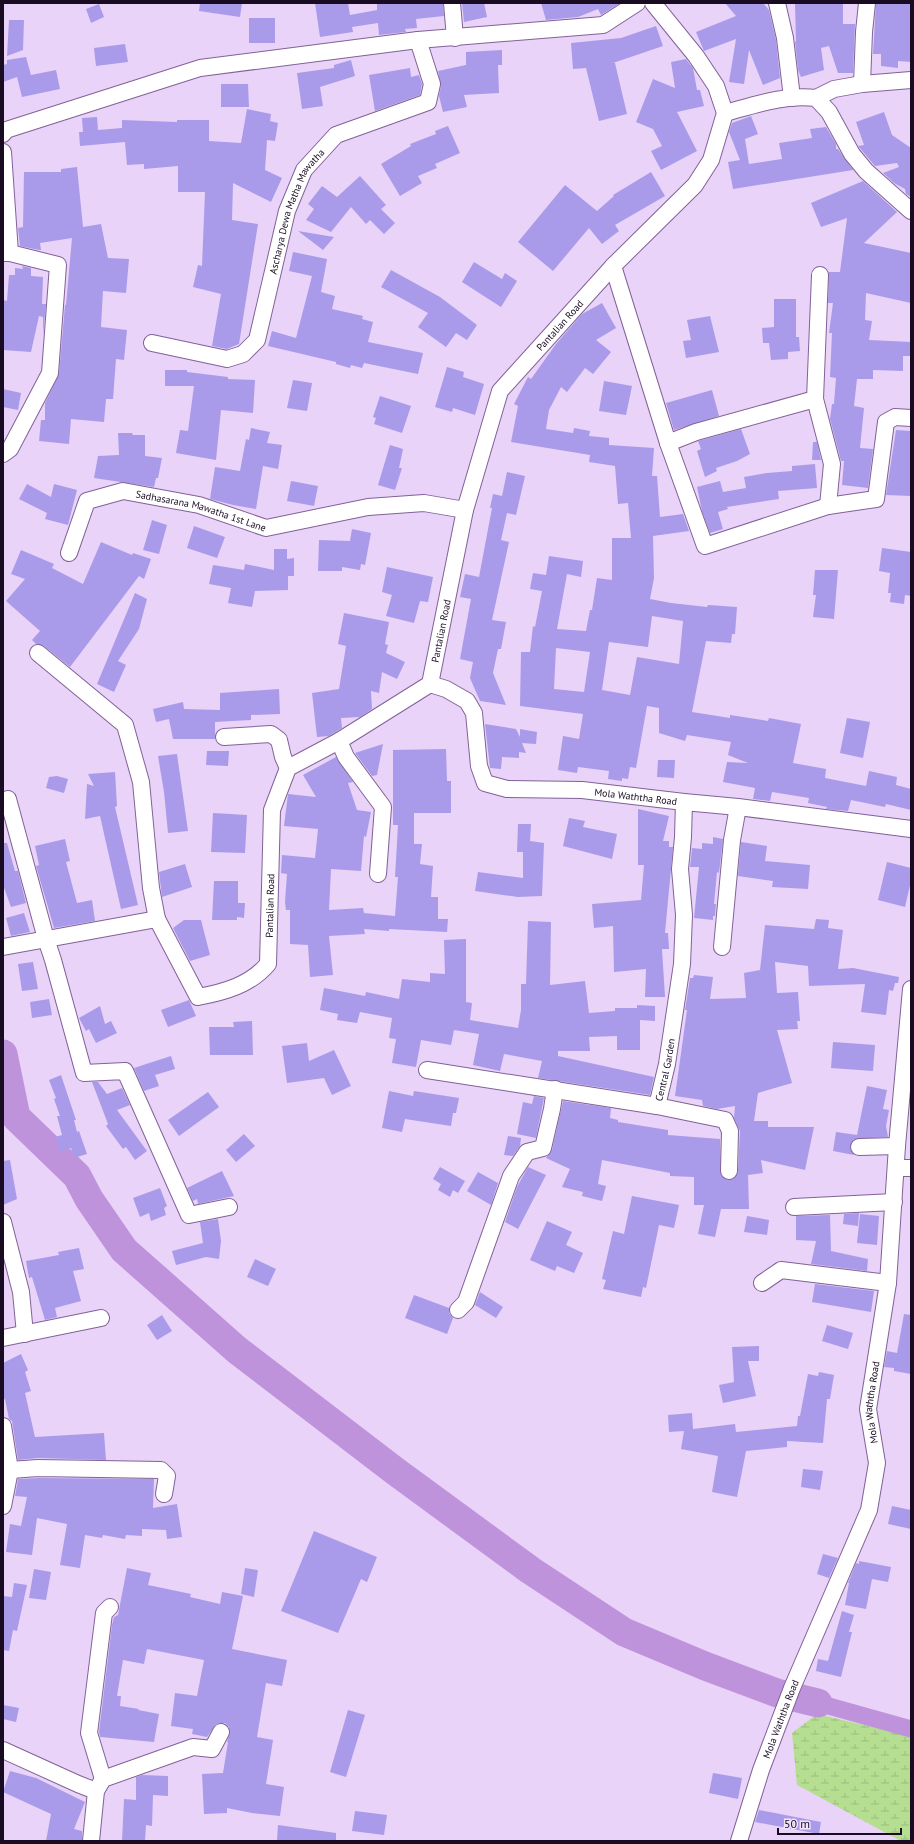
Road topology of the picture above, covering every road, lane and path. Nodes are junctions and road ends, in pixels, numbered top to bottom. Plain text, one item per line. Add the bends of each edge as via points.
1 (452, 3) edge
2 (637, 3) edge
3 (654, 3) edge
4 (777, 3) edge
5 (867, 3) edge
6 (455, 38) junction
7 (418, 40) junction
8 (911, 80) edge
9 (862, 84) junction
10 (792, 98) junction
11 (816, 98) junction
12 (725, 113) junction
13 (3, 134) edge
14 (3, 152) edge
15 (911, 211) edge
16 (6, 253) edge
17 (613, 266) junction
18 (820, 275) dead end
19 (152, 342) dead end
20 (815, 398) junction
21 (911, 418) edge
22 (668, 443) junction
23 (3, 454) edge
24 (828, 506) junction
25 (465, 510) junction
26 (69, 553) dead end
27 (38, 654) dead end
28 (430, 684) junction
29 (224, 737) dead end
30 (340, 741) junction
31 (288, 768) junction
32 (8, 799) dead end
33 (684, 802) junction
34 (738, 807) junction
35 (911, 829) edge
36 (378, 874) dead end
37 (157, 919) junction
38 (46, 939) junction
39 (3, 947) edge
40 (722, 947) dead end
41 (911, 988) edge
42 (427, 1070) dead end
43 (555, 1090) junction
44 (657, 1106) junction
45 (897, 1146) junction
46 (859, 1148) dead end
47 (904, 1168) edge
48 (729, 1170) dead end
49 (894, 1202) junction
50 (229, 1207) dead end
51 (794, 1207) dead end
52 (3, 1222) edge
53 (762, 1283) dead end
54 (888, 1283) junction
55 (458, 1310) dead end
56 (101, 1318) dead end
57 (25, 1334) junction
58 (3, 1338) edge
59 (3, 1426) edge
60 (10, 1470) junction
61 (164, 1494) dead end
62 (3, 1506) edge
63 (110, 1608) dead end
64 (221, 1732) dead end
65 (3, 1750) edge
66 (100, 1785) junction
67 (91, 1841) edge
68 (739, 1841) edge

1 - 6 street
2 - 6 street via 603,25
3 - 12 street via 716,86
4 - 10 street via 785,38
5 - 9 street
6 - 7 street
7 - 13 street via 200,68 6,130
7 - 19 street, Ascharya Dewa Matha Mawatha via 432,84 428,102 336,135 304,170 287,211 258,340 243,354 227,358
8 - 9 street
9 - 11 street via 834,89
10 - 11 street
10 - 12 street
11 - 15 street via 829,112 852,154 866,171
12 - 17 street, Pantalian Road via 711,160 695,185
14 - 16 street
16 - 23 street via 58,265 50,373 10,449
17 - 22 street
17 - 25 street, Pantalian Road via 500,391
18 - 20 street
20 - 22 street via 696,432
20 - 24 street via 832,464
21 - 24 street via 895,417 886,422 876,499
22 - 24 street via 705,546
25 - 26 street, Sadhasarana Mawatha 1st Lane via 424,503 368,507 266,528 199,505 123,491 87,501
25 - 28 street, Pantalian Road
27 - 37 street via 125,724 141,782 151,888
28 - 30 street
28 - 33 street, Mola Waththa Road via 446,689 467,702 474,713 479,766 485,783 507,789 582,790
29 - 31 street via 271,734 279,740
30 - 31 street
30 - 36 street via 346,757 383,807
31 - 37 street, Pantalian Road via 272,810 268,964 258,975 224,992 198,997
32 - 38 street
33 - 34 street, Mola Waththa Road
33 - 44 street, Central Garden via 680,869 684,915 682,964 667,1064
34 - 35 street, Mola Waththa Road
34 - 40 street via 732,840
37 - 38 street
38 - 39 street
38 - 50 street via 84,1073 125,1071 189,1215
41 - 45 street, Mola Waththa Road
42 - 43 street, Central Garden
43 - 44 street, Central Garden
43 - 55 street via 543,1148 527,1152 511,1176 466,1302
44 - 48 street via 725,1120 730,1131
45 - 46 street
45 - 47 street, Mola Waththa Road
47 - 49 street, Mola Waththa Road
49 - 51 street
49 - 54 street, Mola Waththa Road
52 - 57 street via 21,1292
53 - 54 street via 781,1270
54 - 68 street, Mola Waththa Road via 868,1409 877,1463 869,1510 786,1703 760,1770
56 - 57 street
57 - 58 street
59 - 60 street
60 - 61 street via 161,1470 167,1476
60 - 62 street
63 - 66 street via 104,1613 88,1733
64 - 66 street via 212,1749 193,1747
65 - 66 street via 78,1784
66 - 67 street

